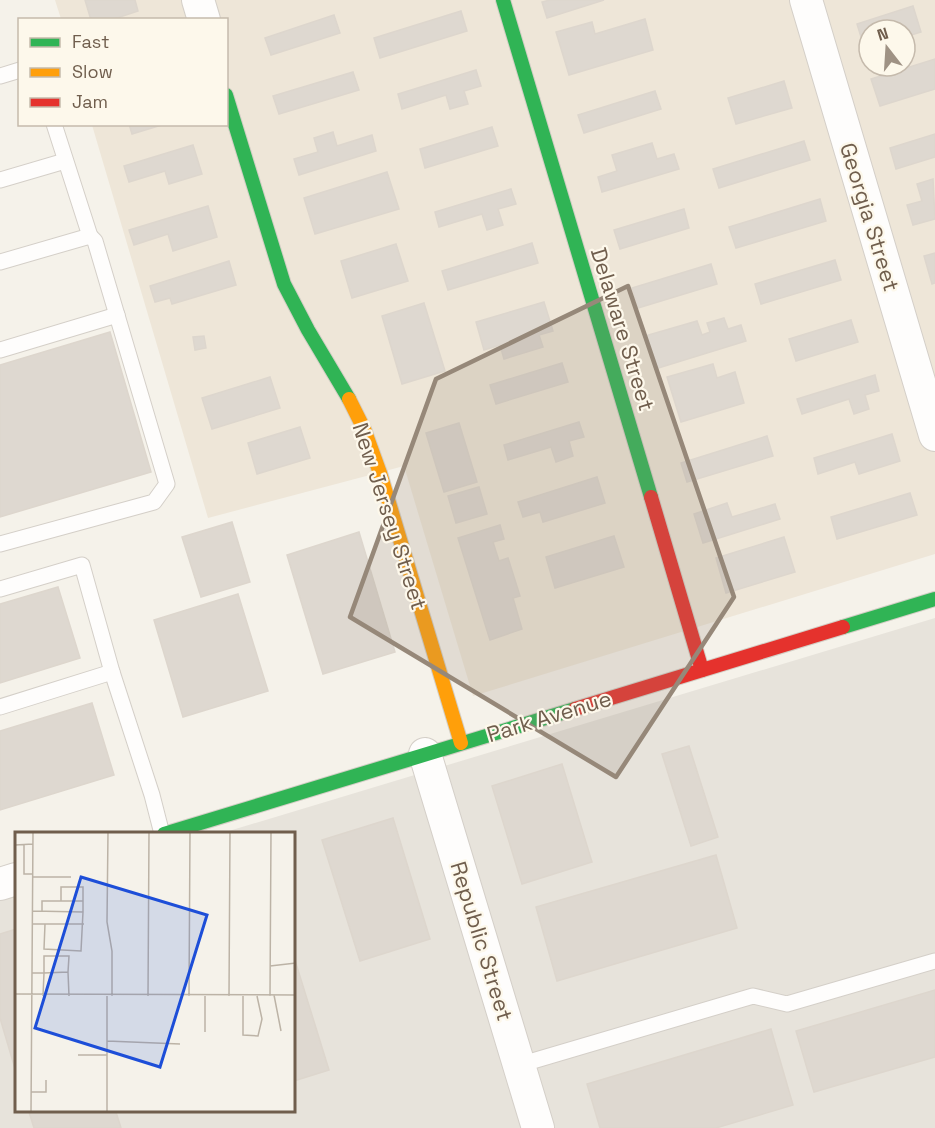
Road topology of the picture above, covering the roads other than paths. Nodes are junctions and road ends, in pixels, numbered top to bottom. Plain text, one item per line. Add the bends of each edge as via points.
1 (198, 0) edge
2 (503, 0) edge
3 (806, 0) edge
4 (203, 18) edge
5 (18, 71) edge
6 (0, 76) edge
7 (228, 102) edge
8 (55, 126) edge
9 (65, 161) junction
10 (0, 180) edge
11 (90, 236) junction
12 (0, 262) edge
13 (117, 315) junction
14 (0, 350) edge
15 (935, 435) edge
16 (0, 544) edge
17 (0, 589) edge
18 (935, 599) edge
19 (702, 670) junction
20 (112, 672) junction
21 (0, 707) edge
22 (461, 743) junction
23 (425, 754) junction
24 (162, 832) edge
25 (170, 832) edge
26 (15, 879) edge
27 (0, 884) edge
28 (935, 961) edge
29 (519, 1065) junction
30 (538, 1128) edge

1 - 4 street
2 - 19 street, Delaware Street
3 - 15 street, Georgia Street
5 - 6 lane
7 - 22 street, New Jersey Street via 284,284 296,312 354,406 368,438
8 - 9 lane
9 - 10 lane
9 - 11 lane
11 - 12 lane
11 - 13 lane via 95,241
13 - 14 lane
13 - 16 lane via 167,484 154,502
17 - 20 lane via 82,565
18 - 19 street, Park Avenue
19 - 22 street, Park Avenue
20 - 21 lane
20 - 24 lane
22 - 23 street, Park Avenue
23 - 25 street, Park Avenue
23 - 29 street, Republic Street
26 - 27 street
28 - 29 lane via 787,1004 753,996
29 - 30 street, Republic Street

